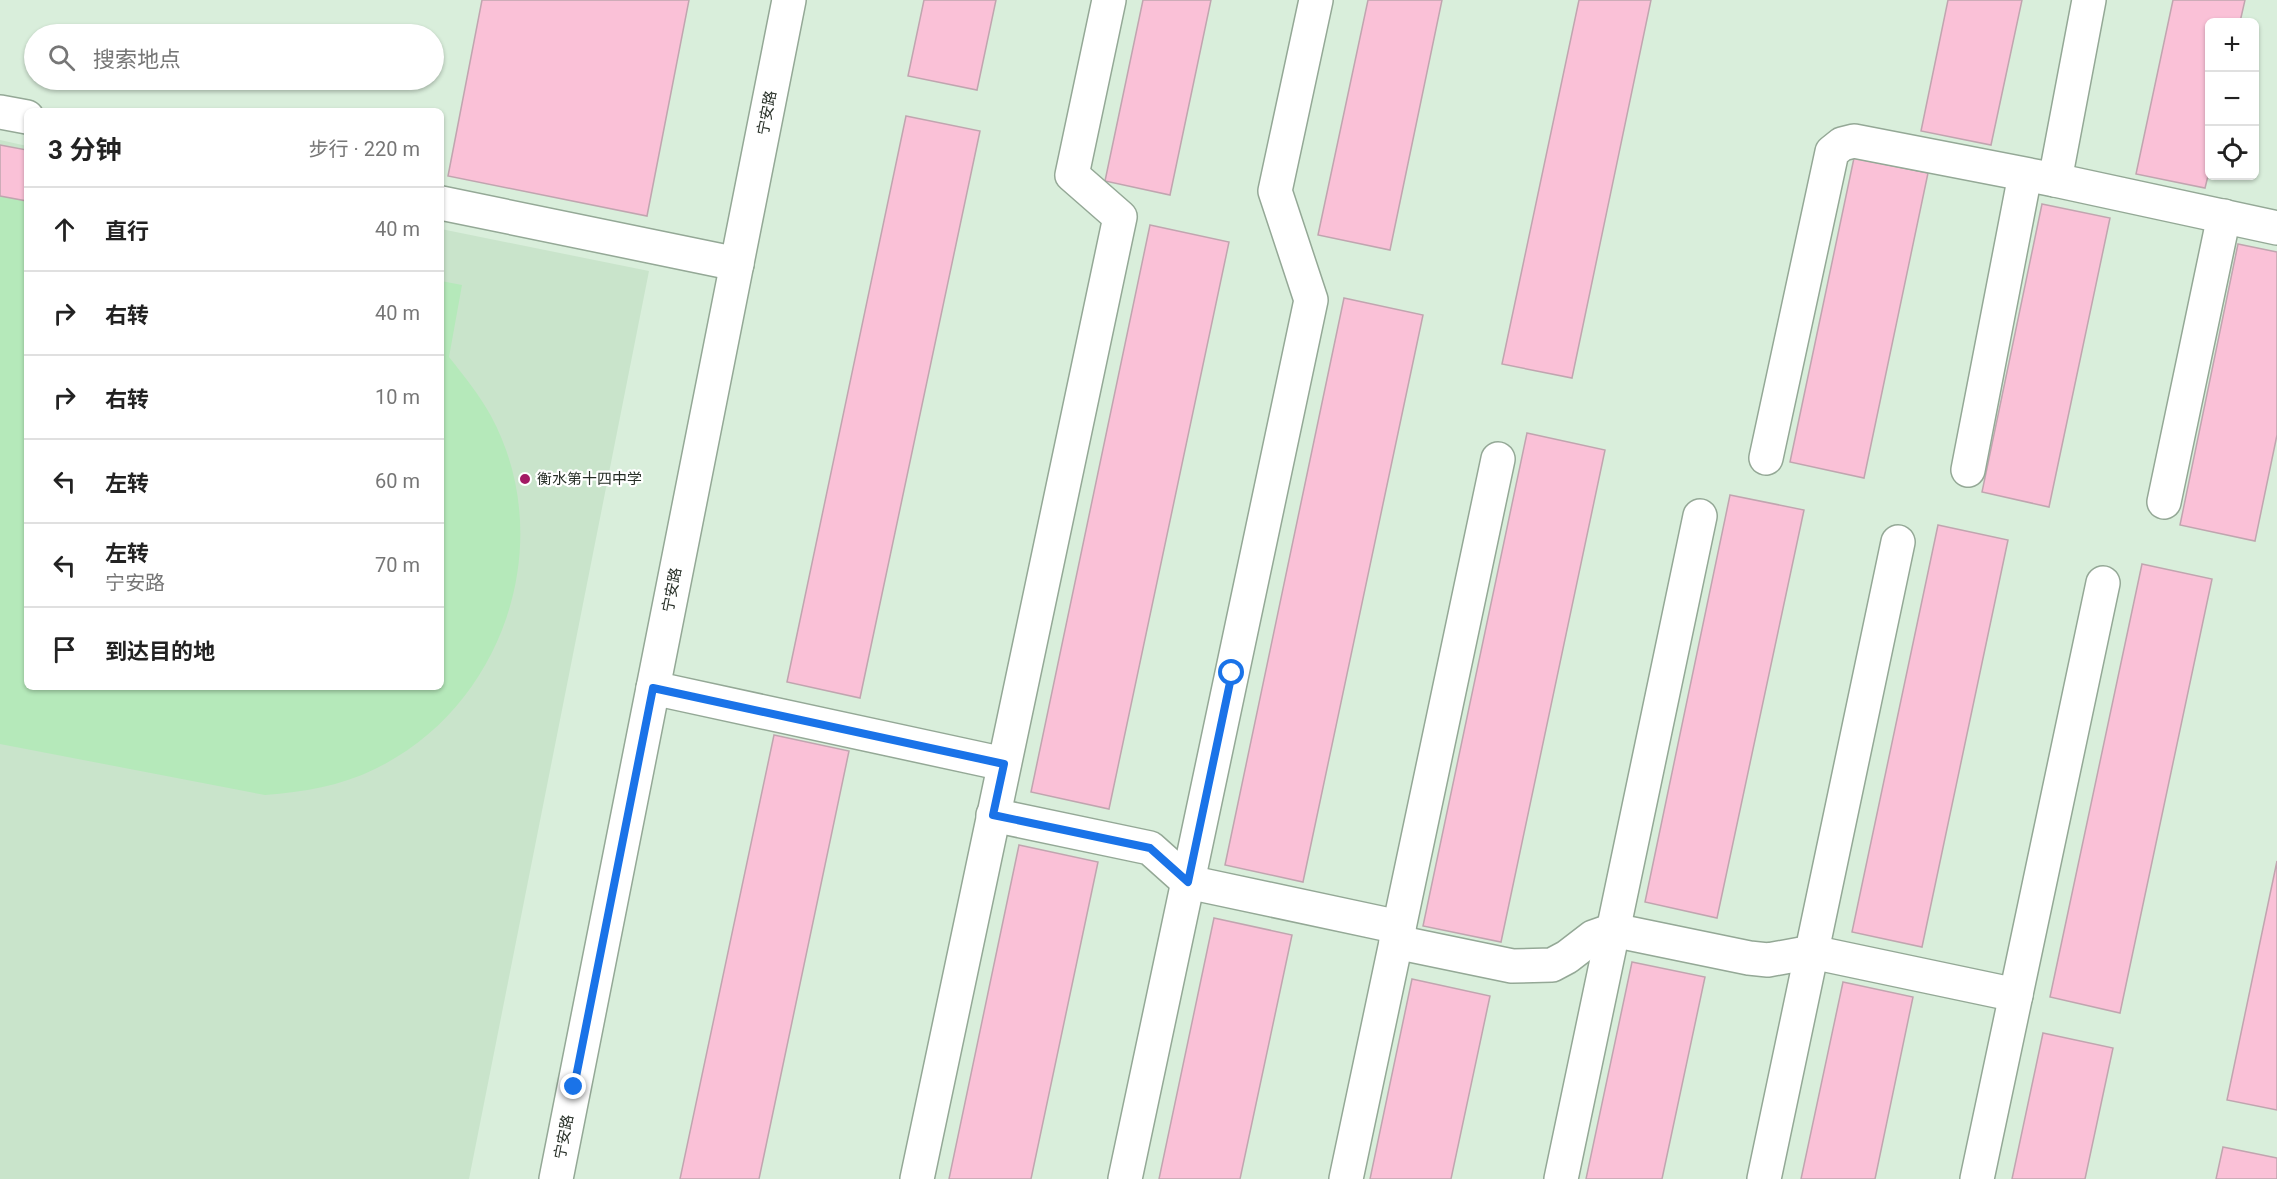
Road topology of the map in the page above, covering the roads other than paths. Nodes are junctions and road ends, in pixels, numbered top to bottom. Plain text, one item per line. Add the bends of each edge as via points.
1 (789, 0) edge
2 (1109, 0) edge
3 (1316, 0) edge
4 (2089, 0) edge
5 (0, 112) edge
6 (24, 116) edge
7 (2040, 177) junction
8 (444, 204) edge
9 (2224, 216) junction
10 (2277, 228) edge
11 (736, 264) junction
12 (1766, 458) dead end
13 (1498, 459) dead end
14 (1968, 470) dead end
15 (2163, 502) dead end
16 (1700, 516) dead end
17 (1898, 542) dead end
18 (2103, 583) dead end
19 (653, 688) junction
20 (1004, 764) junction
21 (993, 815) junction
22 (1188, 882) junction
23 (1613, 930) junction
24 (1398, 934) junction
25 (1812, 952) junction
26 (2016, 995) junction
27 (556, 1179) edge
28 (917, 1179) edge
29 (1125, 1179) edge
30 (1346, 1179) edge
31 (1561, 1179) edge
32 (1764, 1179) edge
33 (1977, 1179) edge

1 - 11 street, 宁安路
2 - 20 street via 1072,175 1120,217
3 - 22 street via 1275,191 1311,300
4 - 7 street
5 - 6 street
7 - 9 street
7 - 12 street via 1854,141 1832,152
7 - 14 street
8 - 11 street
9 - 10 street
9 - 15 street
11 - 19 street, 宁安路
13 - 24 street
16 - 23 street
17 - 25 street
18 - 26 street
19 - 20 street
19 - 27 street, 宁安路
20 - 21 street
21 - 22 street via 1150,848
21 - 28 street
22 - 24 street
22 - 29 street
23 - 24 street via 1593,937 1551,965 1512,966
23 - 25 street via 1749,958 1768,960
23 - 31 street
24 - 30 street
25 - 26 street
25 - 32 street
26 - 33 street

